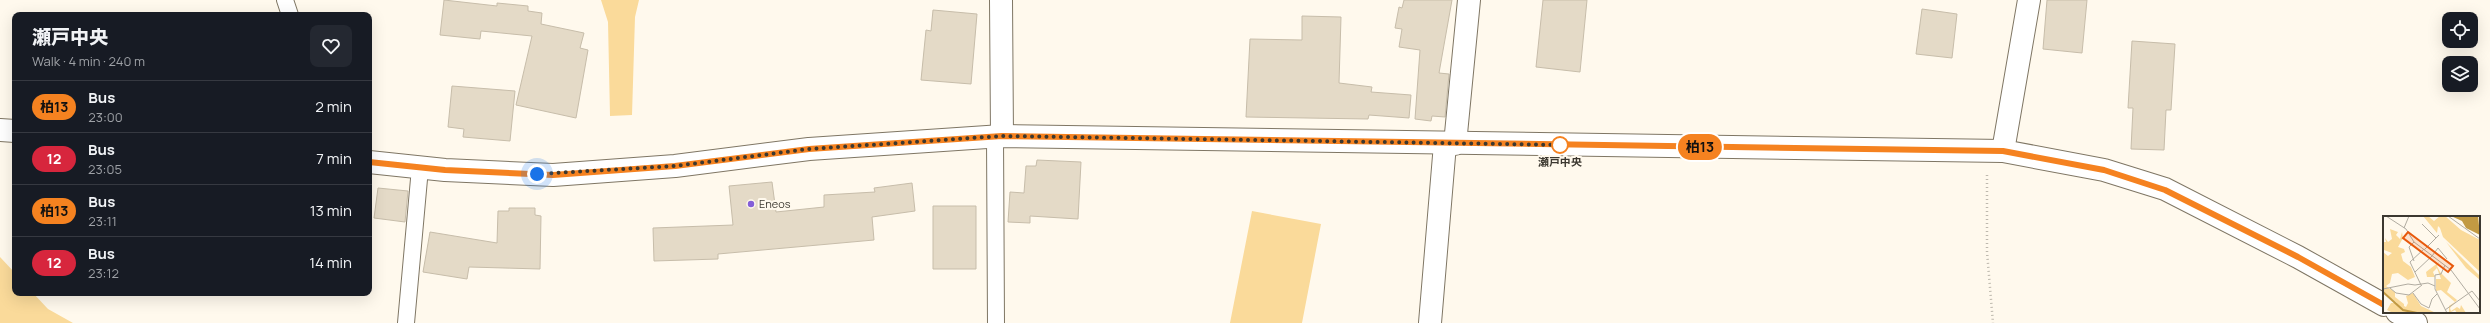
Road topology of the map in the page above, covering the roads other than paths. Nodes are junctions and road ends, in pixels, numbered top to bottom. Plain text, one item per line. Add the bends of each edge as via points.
1 (286, 0) edge
2 (1001, 0) edge
3 (1469, 0) edge
4 (2029, 0) edge
5 (289, 12) edge
6 (0, 130) edge
7 (12, 131) edge
8 (998, 137) junction
9 (1450, 144) junction
10 (1995, 151) junction
11 (372, 162) edge
12 (420, 168) junction
13 (2383, 304) edge
14 (2399, 313) edge
15 (406, 323) edge
16 (996, 323) edge
17 (1430, 323) edge
18 (2416, 323) edge

1 - 5 lane
2 - 8 main road
3 - 9 main road
4 - 10 main road
6 - 7 main road
8 - 9 main road
8 - 12 main road via 809,149 675,166 553,175
8 - 16 lane
9 - 10 main road
9 - 17 main road
10 - 13 main road via 2104,170 2165,190 2298,257
11 - 12 main road
12 - 15 lane
14 - 18 main road

